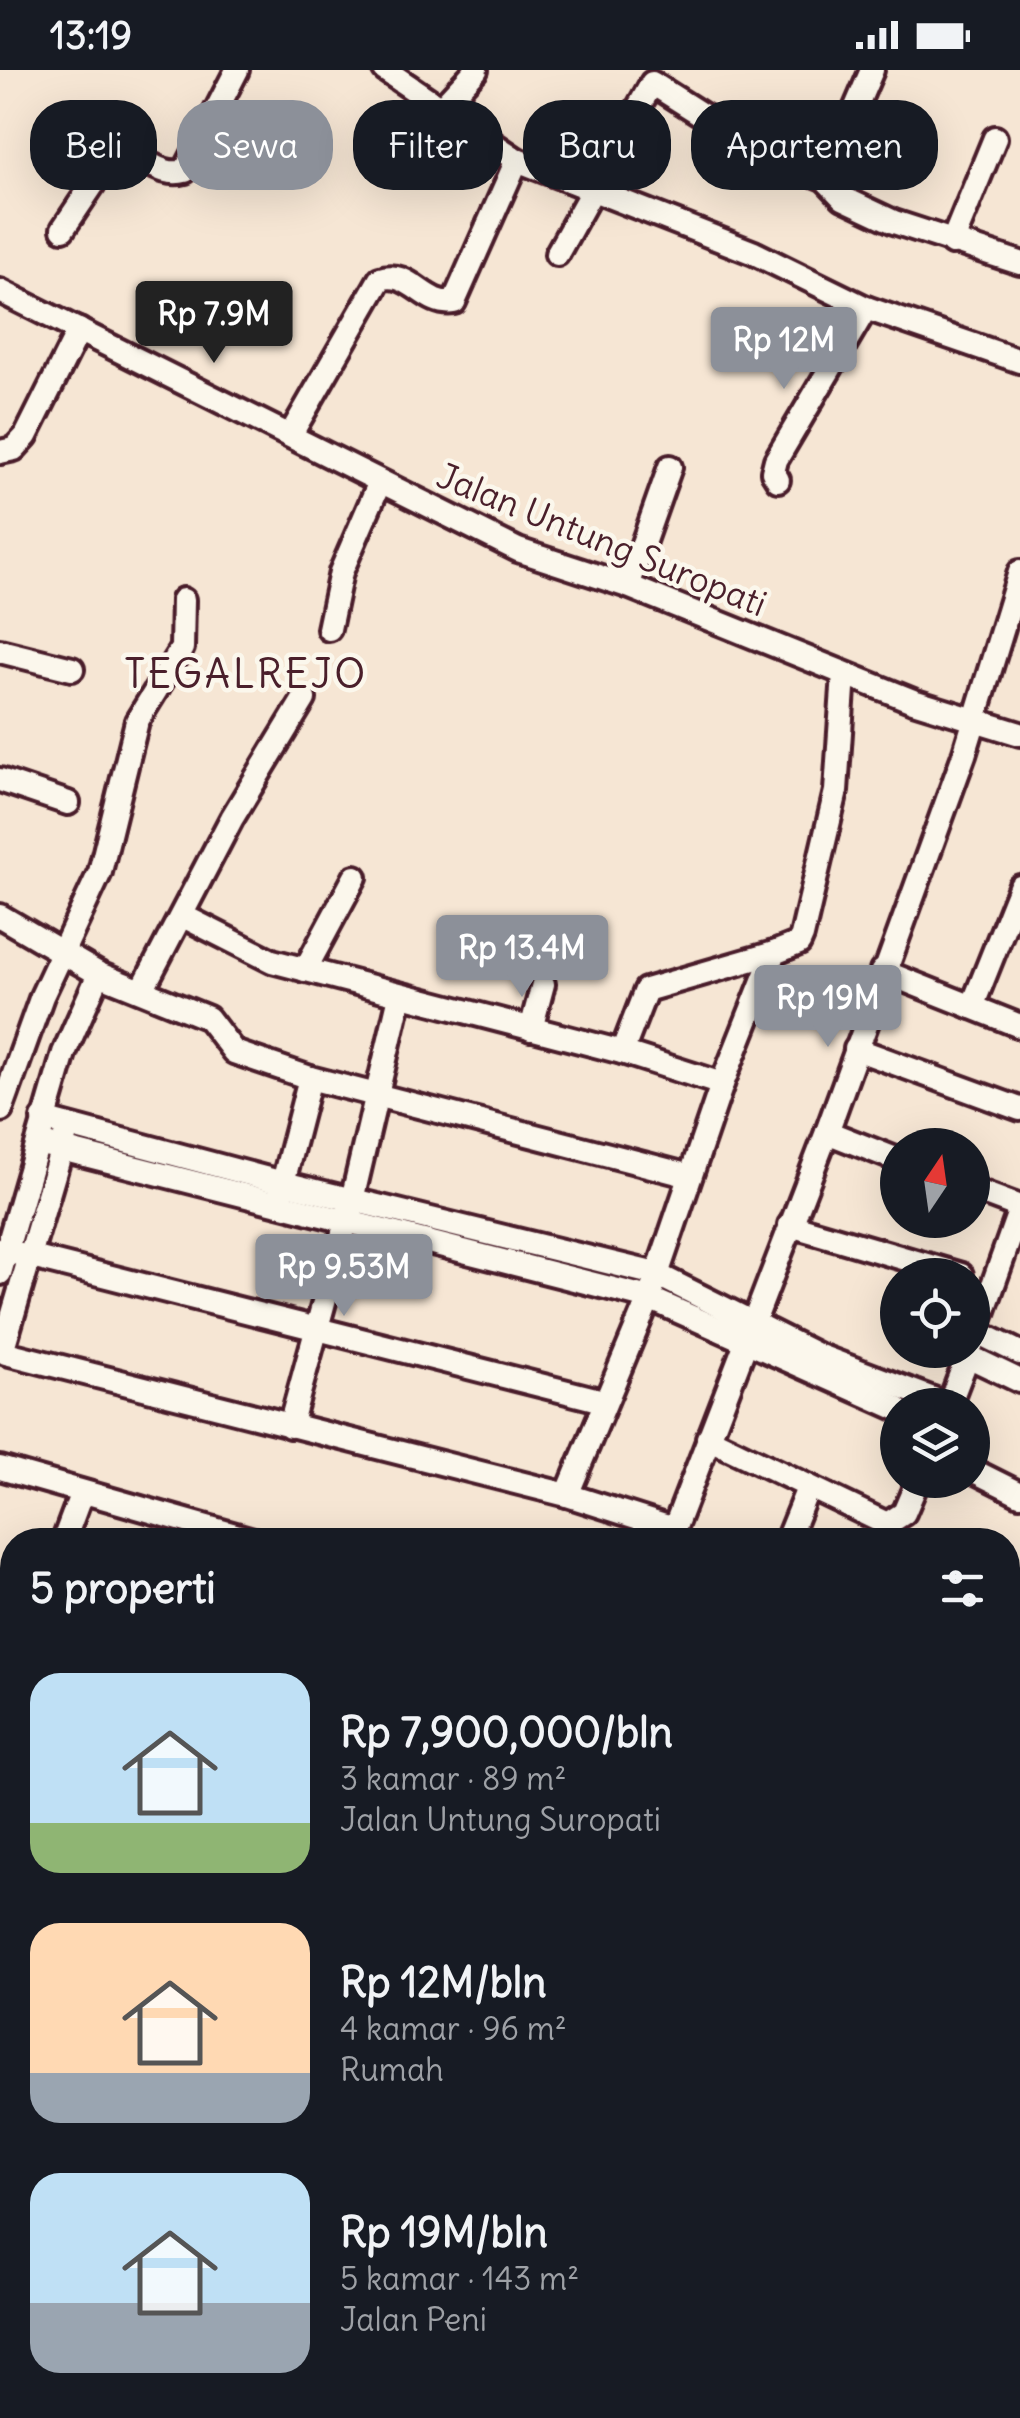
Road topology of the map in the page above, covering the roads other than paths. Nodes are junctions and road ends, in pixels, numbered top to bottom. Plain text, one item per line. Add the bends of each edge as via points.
1 (237, 70) edge
2 (476, 70) edge
3 (872, 70) edge
4 (395, 76) edge
5 (427, 100) edge
6 (444, 100) edge
7 (643, 100) edge
8 (859, 100) edge
9 (691, 108) edge
10 (995, 138) dead end
11 (503, 151) edge
12 (516, 160) junction
13 (523, 162) edge
14 (594, 190) edge
15 (600, 190) edge
16 (835, 190) edge
17 (63, 229) dead end
18 (952, 242) junction
19 (557, 254) dead end
20 (1020, 263) edge
21 (0, 291) edge
22 (866, 308) junction
23 (79, 330) junction
24 (1020, 361) edge
25 (291, 434) junction
26 (0, 452) edge
27 (670, 467) dead end
28 (778, 480) dead end
29 (379, 484) junction
30 (1020, 572) edge
31 (628, 586) junction
32 (183, 600) dead end
33 (1012, 623) edge
34 (328, 629) dead end
35 (0, 651) edge
36 (72, 669) dead end
37 (844, 674) junction
38 (304, 699) dead end
39 (974, 720) junction
40 (1020, 734) edge
41 (0, 780) edge
42 (68, 803) dead end
43 (355, 877) dead end
44 (1020, 887) edge
45 (0, 916) edge
46 (183, 916) junction
47 (774, 953) junction
48 (64, 955) junction
49 (305, 970) junction
50 (882, 971) junction
51 (94, 972) junction
52 (543, 984) dead end
53 (142, 990) junction
54 (400, 996) junction
55 (972, 1007) junction
56 (1020, 1026) edge
57 (531, 1029) junction
58 (856, 1050) junction
59 (622, 1052) junction
60 (310, 1078) junction
61 (722, 1084) junction
62 (379, 1092) junction
63 (1020, 1109) edge
64 (1, 1110) edge
65 (43, 1119) junction
66 (827, 1132) junction
67 (65, 1138) junction
68 (38, 1142) junction
69 (880, 1153) edge
70 (690, 1176) junction
71 (280, 1195) junction
72 (990, 1200) edge
73 (348, 1211) junction
74 (1019, 1217) edge
75 (790, 1225) junction
76 (10, 1251) edge
77 (903, 1258) edge
78 (990, 1269) edge
79 (0, 1273) edge
80 (656, 1274) junction
81 (649, 1298) junction
82 (314, 1326) junction
83 (750, 1328) junction
84 (990, 1348) edge
85 (1020, 1352) edge
86 (990, 1358) edge
87 (814, 1362) junction
88 (1020, 1380) edge
89 (896, 1388) edge
90 (880, 1398) edge
91 (603, 1400) junction
92 (290, 1426) junction
93 (708, 1438) junction
94 (0, 1468) edge
95 (990, 1479) edge
96 (808, 1488) junction
97 (82, 1492) junction
98 (1020, 1494) edge
99 (567, 1496) junction
100 (910, 1498) edge
101 (68, 1528) edge
102 (210, 1528) edge
103 (655, 1528) edge
104 (674, 1528) edge
105 (792, 1528) edge

1 - 17 street via 184,171 158,170 114,153
2 - 6 street
3 - 8 street
4 - 5 street
7 - 9 street via 652,83
10 - 18 street
11 - 12 street
12 - 13 street
12 - 25 street via 454,302 432,300 392,275 380,279
14 - 19 street
15 - 22 street via 754,252
16 - 18 street
18 - 20 street
21 - 23 street, Jalan Untung Suropati
22 - 24 street
22 - 28 street via 776,460
23 - 25 street, Jalan Untung Suropati
23 - 26 street via 26,436
25 - 29 street, Jalan Untung Suropati
27 - 31 street
29 - 31 street, Jalan Untung Suropati via 518,550
29 - 34 street via 341,572
30 - 33 street
31 - 37 street, Jalan Untung Suropati
32 - 48 street via 182,648 136,721 100,872
33 - 39 street
35 - 36 street
37 - 39 street, Jalan Untung Suropati
37 - 47 street via 826,845 800,943
38 - 46 street
39 - 40 street, Jalan Untung Suropati
39 - 50 street
41 - 42 street
43 - 49 street
44 - 55 street
45 - 48 street
46 - 49 street via 240,948
46 - 53 street
47 - 59 street via 646,990
47 - 61 street
48 - 51 street
48 - 64 street
49 - 54 street
50 - 55 street
50 - 58 street
51 - 53 street
51 - 65 street
52 - 57 street
53 - 60 street via 208,1018 234,1052
54 - 57 street
54 - 62 street
55 - 56 street
57 - 59 street
58 - 63 street
58 - 66 street
59 - 61 street
60 - 62 street
60 - 71 street
61 - 70 street
62 - 70 street
62 - 73 street
65 - 67 street
65 - 68 street
66 - 69 street
66 - 75 street
67 - 68 street
67 - 71 street
67 - 76 street
68 - 76 street
70 - 80 street
71 - 73 street
72 - 74 street
73 - 80 street
73 - 81 street
73 - 82 street
74 - 78 street
75 - 77 street
75 - 83 street
76 - 79 street
76 - 82 street
76 - 92 street via 6,1354
80 - 81 street
80 - 83 street
81 - 83 street
81 - 91 street
82 - 91 street
82 - 92 street
83 - 87 street
83 - 93 street
84 - 85 street
86 - 88 street
87 - 89 street
87 - 90 street
91 - 99 street
92 - 99 street
93 - 96 street
93 - 104 street
94 - 97 street
95 - 98 street
96 - 100 street via 886,1524 904,1513
96 - 105 street
97 - 101 street
97 - 102 street
99 - 103 street

